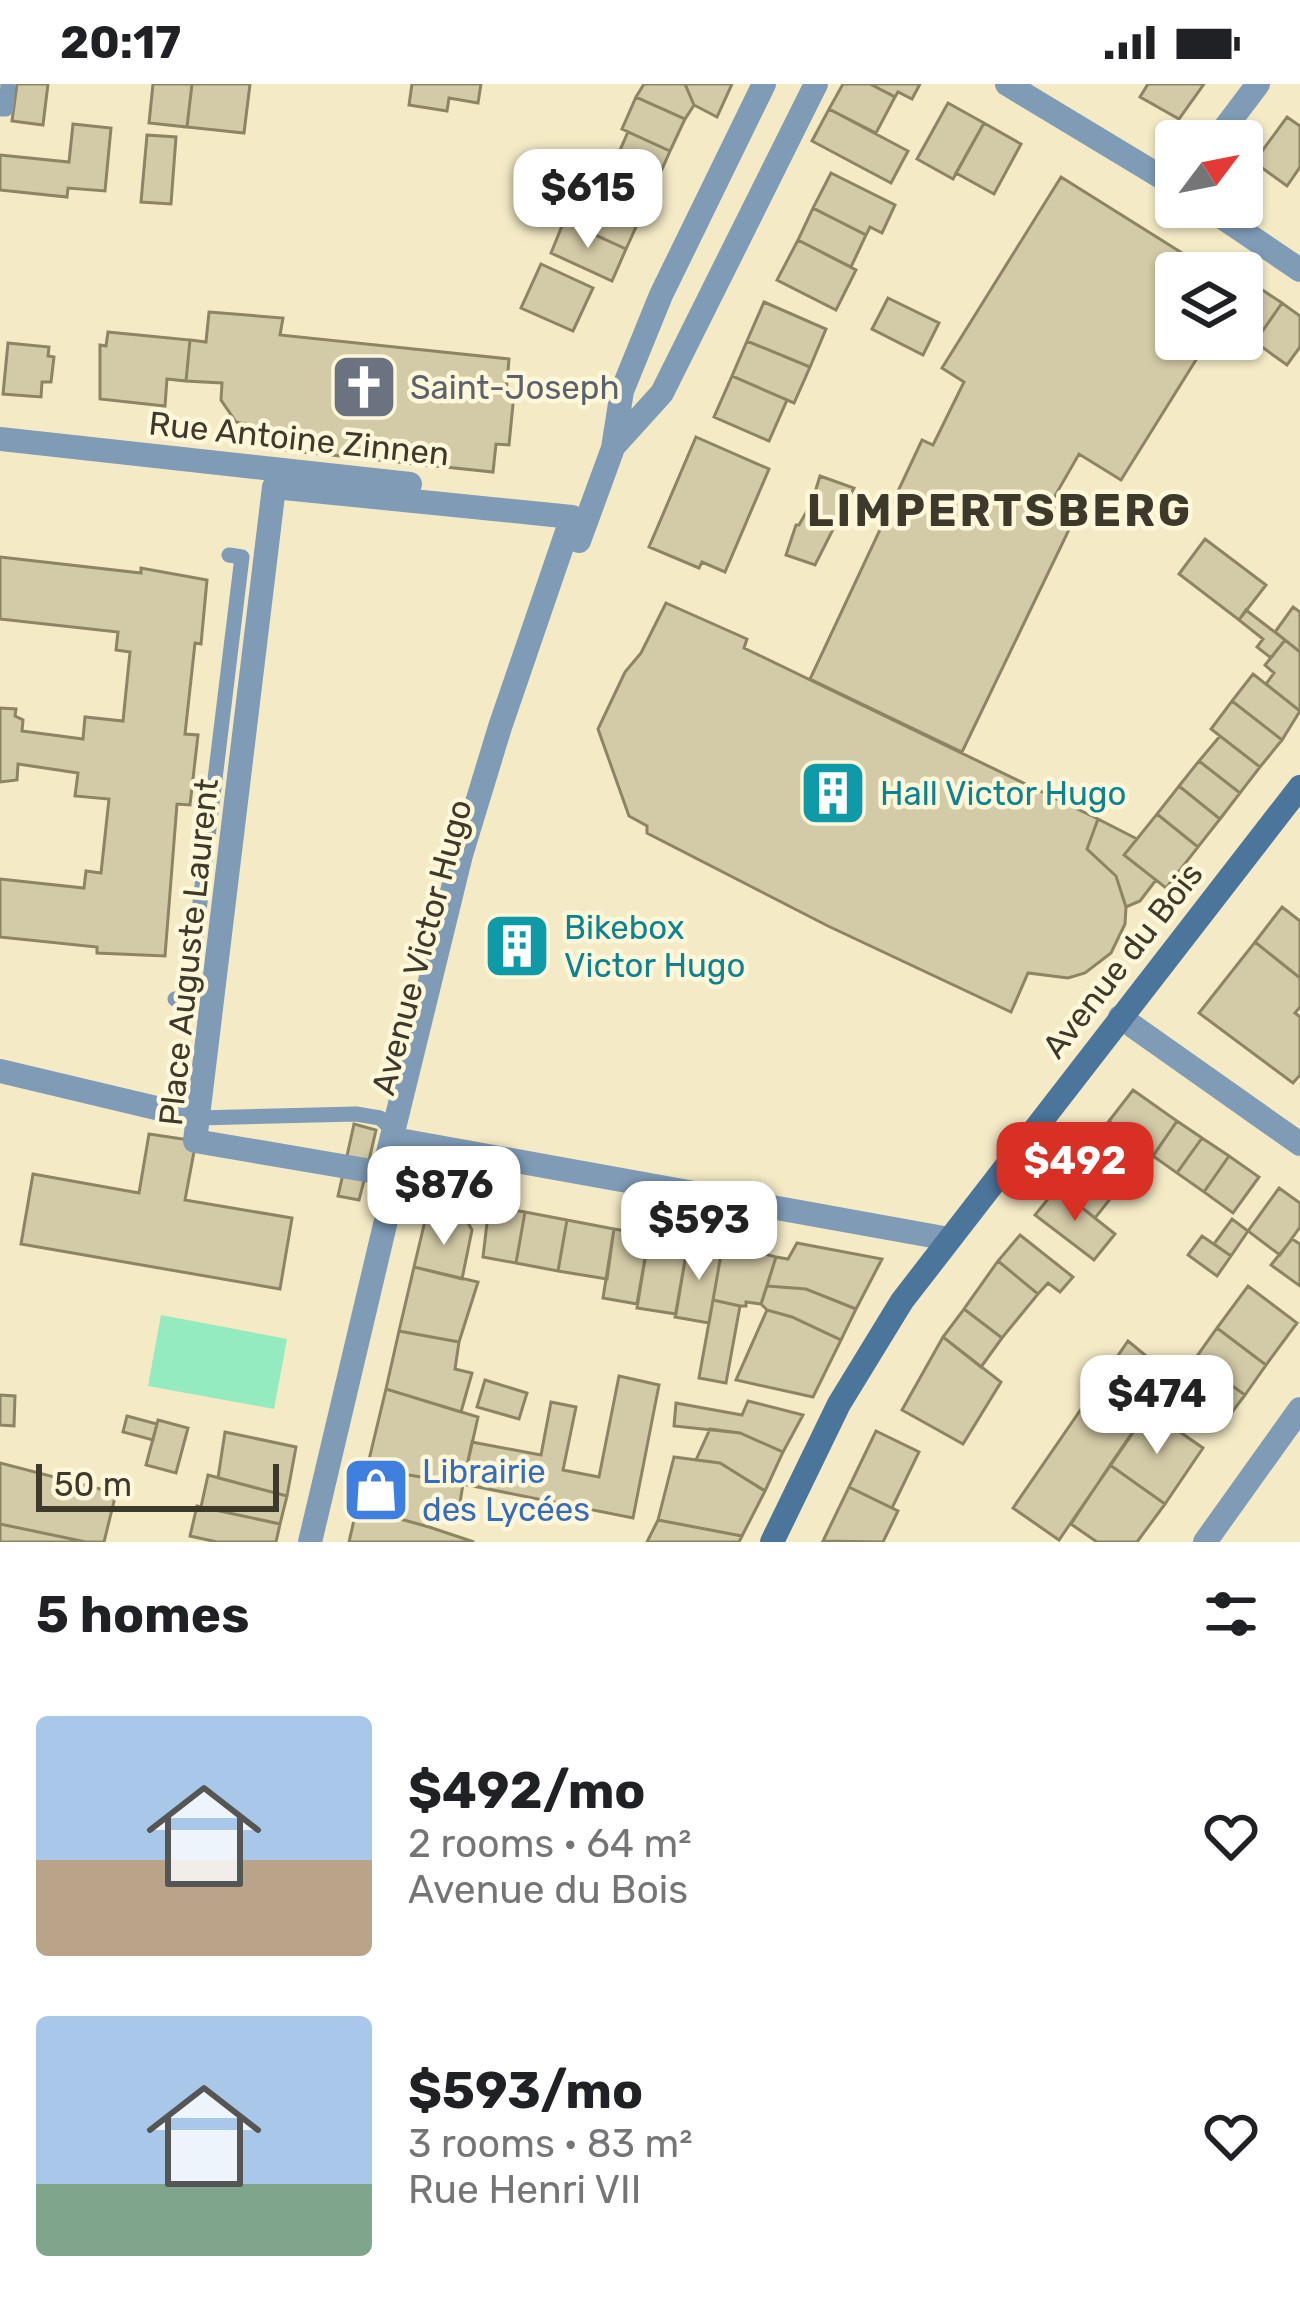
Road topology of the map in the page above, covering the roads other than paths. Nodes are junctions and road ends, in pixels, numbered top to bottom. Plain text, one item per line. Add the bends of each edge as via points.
1 (8, 84) edge
2 (764, 84) edge
3 (816, 84) edge
4 (1007, 84) edge
5 (1258, 84) edge
6 (0, 109) edge
7 (1231, 120) edge
8 (1155, 173) edge
9 (1238, 228) edge
10 (1300, 270) edge
11 (0, 439) edge
12 (613, 448) junction
13 (591, 504) junction
14 (229, 555) dead end
15 (1300, 787) edge
16 (175, 999) dead end
17 (1120, 1017) junction
18 (0, 1071) edge
19 (198, 1118) junction
20 (399, 1136) junction
21 (1300, 1144) edge
22 (949, 1239) junction
23 (1300, 1408) edge
24 (310, 1542) edge
25 (772, 1542) edge
26 (1205, 1542) edge

1 - 6 lane via 6,110
2 - 12 street, Avenue Victor Hugo via 661,295 622,391
3 - 12 street, Avenue Victor Hugo via 662,393
4 - 8 street
5 - 7 street
9 - 10 street
11 - 13 street, Rue Antoine Zinnen
12 - 13 street, Avenue Victor Hugo
13 - 20 street, Avenue Victor Hugo via 494,800
14 - 16 lane via 242,556 230,667 188,1001
15 - 17 main road, Avenue du Bois
17 - 21 street
17 - 22 main road, Avenue du Bois
18 - 19 street
19 - 20 lane via 356,1114 380,1118
19 - 20 street, Place Auguste Laurent via 195,1141 383,1173
19 - 20 street, Place Auguste Laurent via 274,487 572,517 461,855
20 - 22 street
20 - 24 street, Avenue Victor Hugo
22 - 25 main road, Avenue du Bois via 838,1404
23 - 26 street

